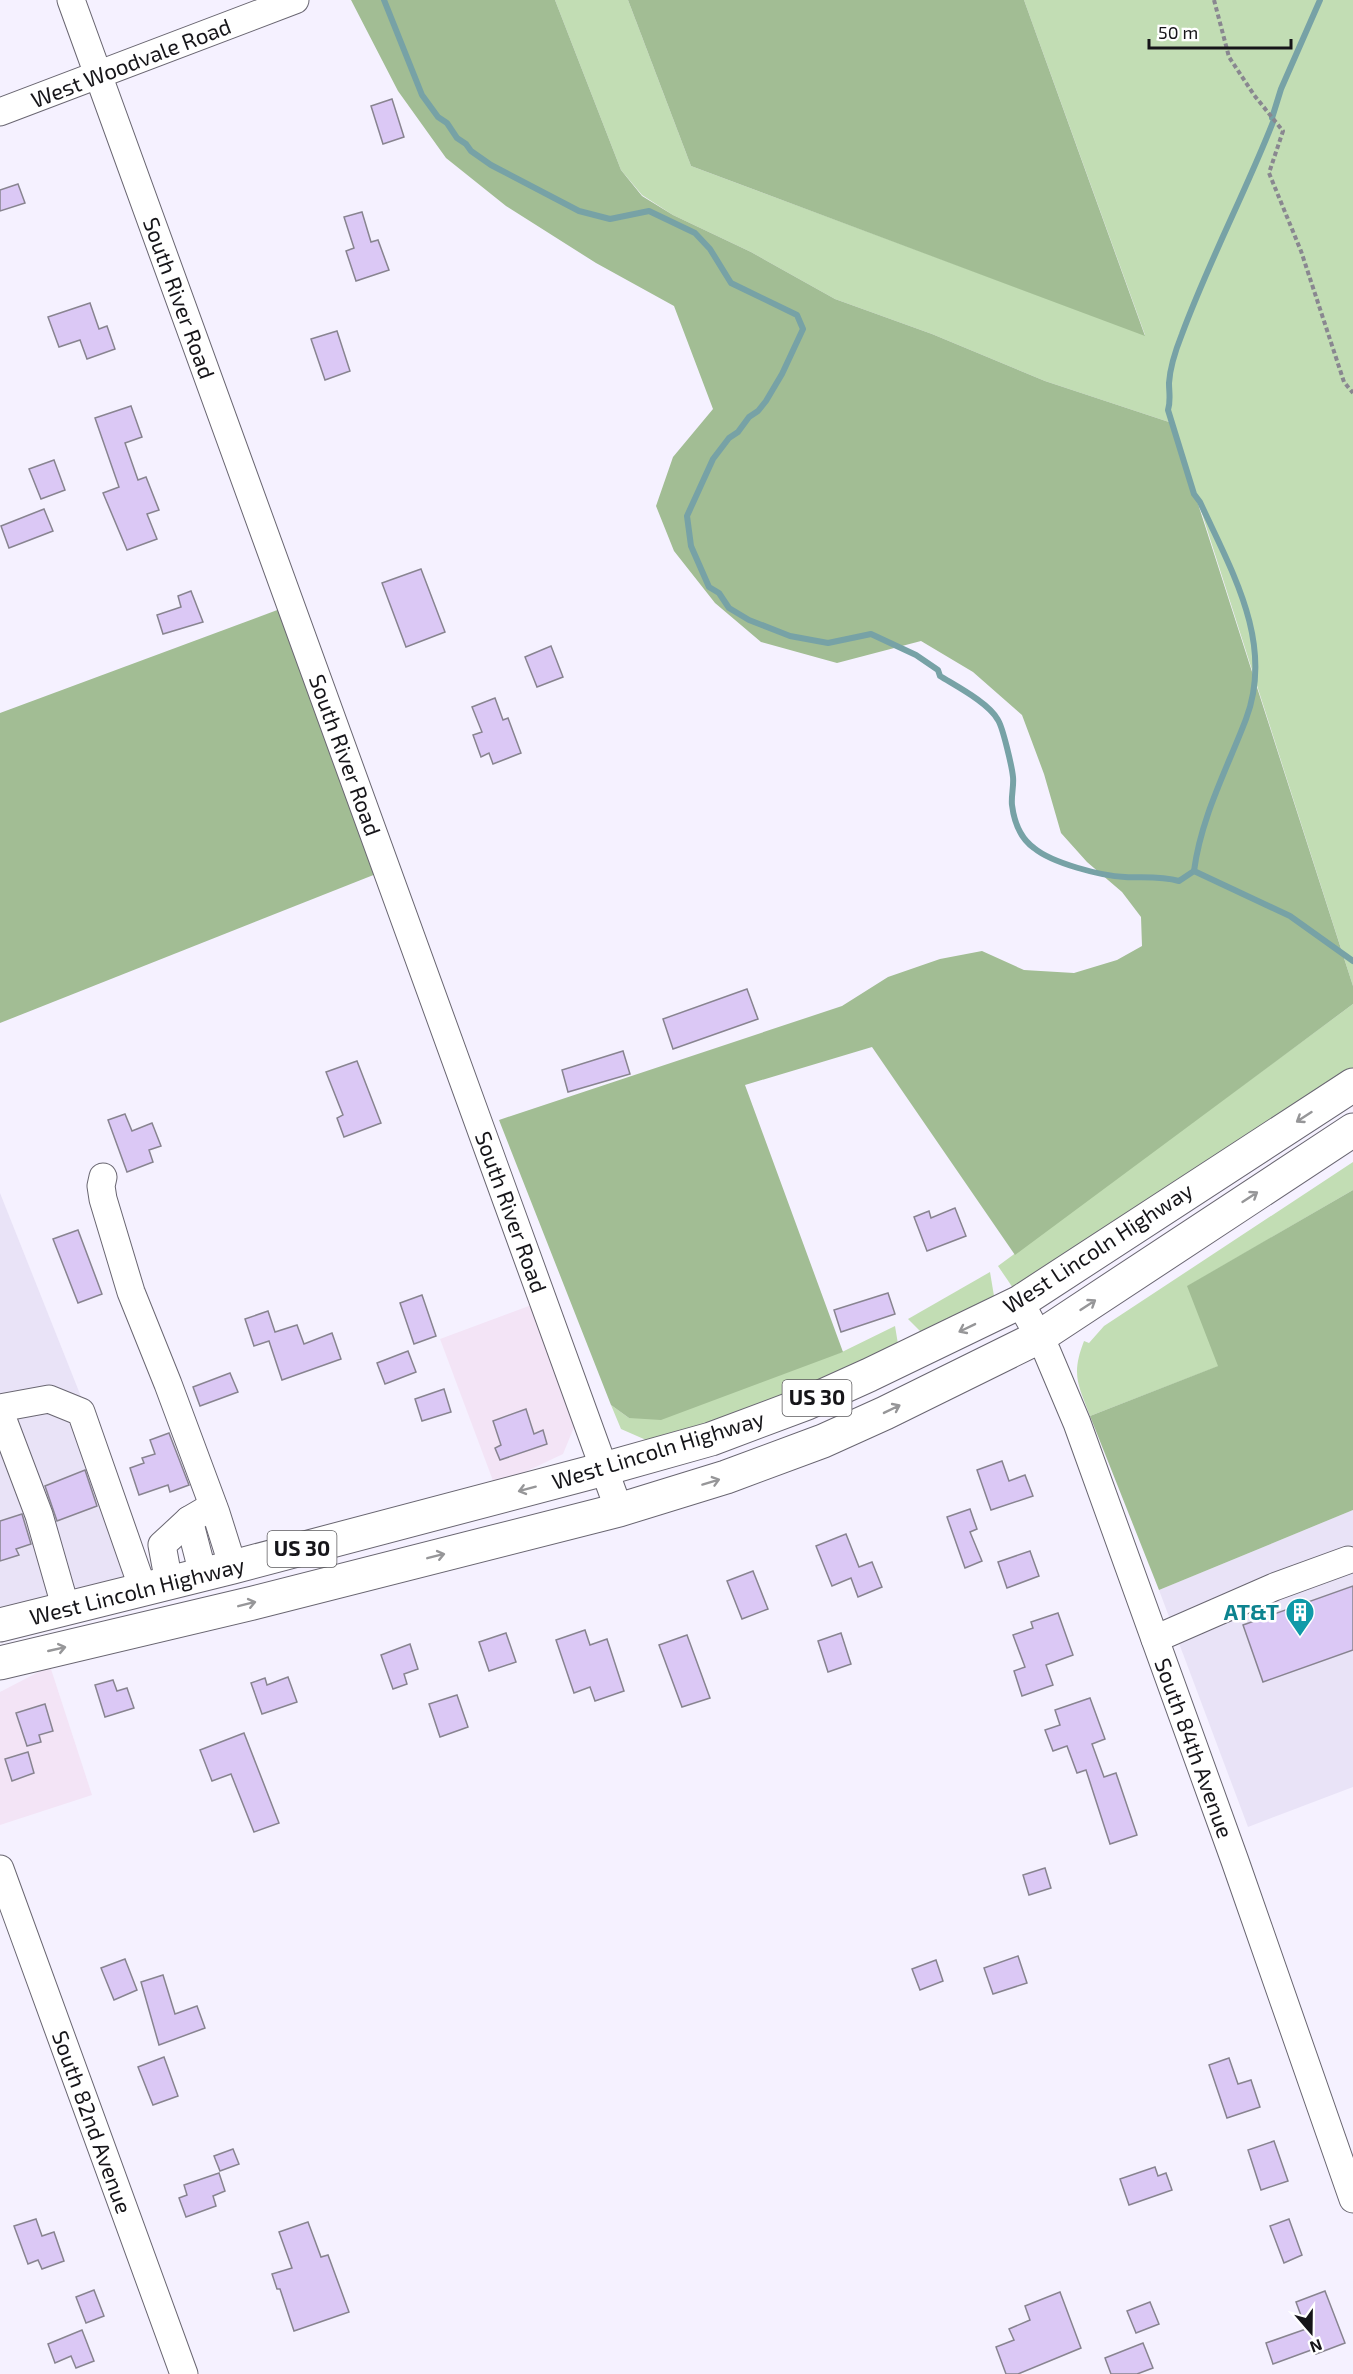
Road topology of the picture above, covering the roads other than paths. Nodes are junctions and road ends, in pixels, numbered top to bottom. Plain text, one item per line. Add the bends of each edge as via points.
1 (71, 0) edge
2 (295, 0) edge
3 (99, 76) junction
4 (0, 112) edge
5 (1353, 1085) edge
6 (1353, 1130) edge
7 (103, 1177) dead end
8 (1020, 1302) junction
9 (1039, 1337) junction
10 (0, 1410) edge
11 (604, 1469) junction
12 (213, 1506) junction
13 (619, 1510) junction
14 (189, 1520) junction
15 (1348, 1560) dead end
16 (218, 1571) junction
17 (156, 1586) junction
18 (66, 1609) junction
19 (0, 1625) edge
20 (1155, 1639) junction
21 (0, 1663) edge
22 (0, 1869) edge
23 (1353, 2199) edge
24 (184, 2374) edge

1 - 3 street, South River Road
2 - 3 street, West Woodvale Road
3 - 4 street, West Woodvale Road
3 - 11 street, South River Road
5 -> 8 main road, West Lincoln Highway / US 30
9 -> 6 main road, West Lincoln Highway / US 30
7 - 12 street via 103,1199 131,1292
8 - 9 street, South 84th Avenue
8 -> 11 main road, West Lincoln Highway / US 30 via 807,1403 711,1439
13 -> 9 main road, West Lincoln Highway / US 30 via 824,1441
9 - 20 street, South 84th Avenue via 1077,1423
10 - 17 street via 49,1400 81,1412
10 - 18 street via 39,1515
11 - 13 street, South River Road
11 -> 16 main road, West Lincoln Highway / US 30
12 - 14 street
12 - 16 street
21 -> 13 main road, West Lincoln Highway / US 30
14 - 16 street
14 - 17 street via 162,1545
15 - 20 street via 1274,1587
16 - 17 main road, West Lincoln Highway / US 30
17 - 18 main road, West Lincoln Highway / US 30
18 - 19 main road, West Lincoln Highway / US 30
20 - 23 street, South 84th Avenue
22 - 24 street, South 82nd Avenue

